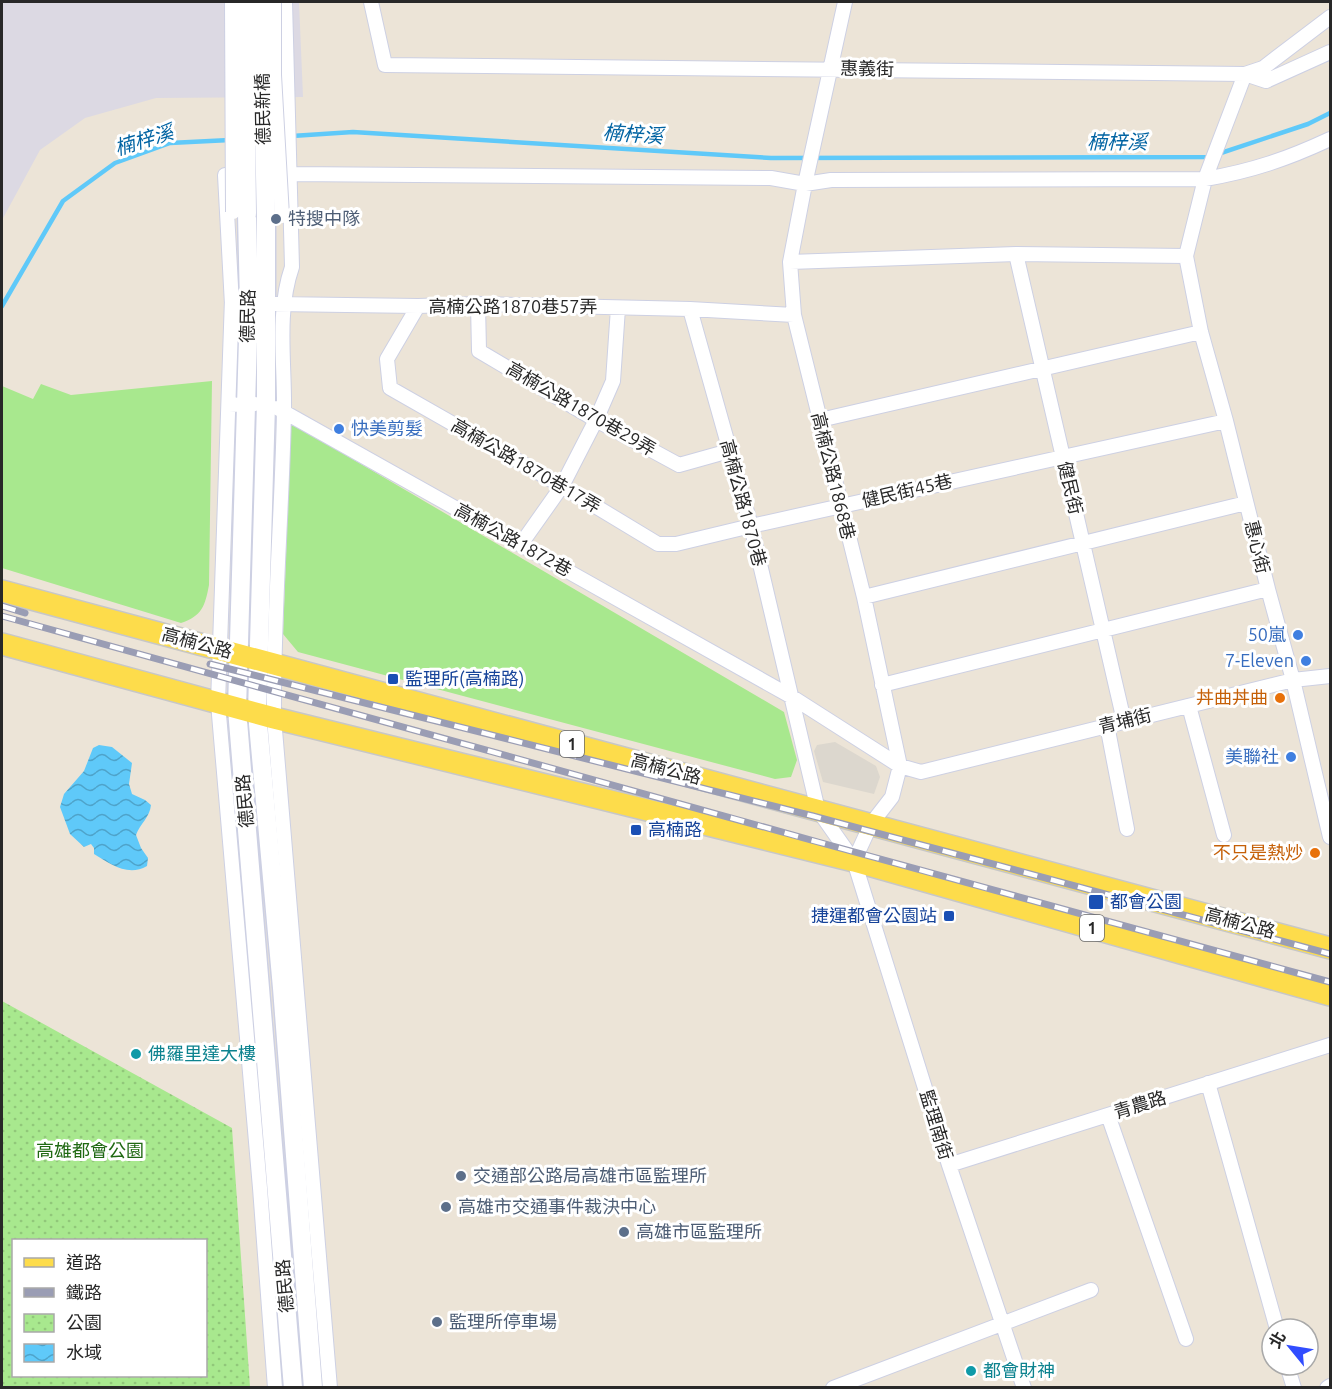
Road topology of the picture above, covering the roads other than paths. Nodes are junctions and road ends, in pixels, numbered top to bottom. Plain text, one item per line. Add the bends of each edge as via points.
1 (232, 2) edge
2 (244, 2) edge
3 (261, 2) edge
4 (274, 2) edge
5 (285, 2) edge
6 (371, 2) edge
7 (845, 2) edge
8 (1330, 17) edge
9 (1330, 52) edge
10 (830, 68) junction
11 (1245, 74) junction
12 (1330, 139) edge
13 (291, 167) junction
14 (1205, 179) junction
15 (805, 184) junction
16 (240, 213) junction
17 (274, 216) junction
18 (1016, 254) junction
19 (1186, 256) junction
20 (790, 262) junction
21 (286, 285) junction
22 (258, 304) junction
23 (478, 304) junction
24 (418, 306) junction
25 (618, 308) junction
26 (690, 309) junction
27 (794, 315) junction
28 (1201, 332) junction
29 (1043, 369) junction
30 (237, 404) junction
31 (266, 404) junction
32 (284, 411) junction
33 (596, 420) junction
34 (820, 420) junction
35 (1226, 421) junction
36 (729, 450) junction
37 (1063, 456) junction
38 (562, 486) junction
39 (1246, 503) junction
40 (840, 507) junction
41 (751, 526) junction
42 (1083, 543) junction
43 (521, 544) junction
44 (1268, 589) junction
45 (2, 591) edge
46 (864, 597) junction
47 (1103, 629) junction
48 (2, 644) edge
49 (247, 657) junction
50 (1330, 676) edge
51 (1293, 680) junction
52 (882, 685) junction
53 (792, 697) junction
54 (1189, 705) junction
55 (247, 711) junction
56 (1124, 721) junction
57 (1107, 725) junction
58 (900, 766) junction
59 (921, 772) joint
60 (818, 810) junction
61 (871, 824) junction
62 (1127, 829) dead end
63 (1224, 835) dead end
64 (1330, 837) edge
65 (854, 861) junction
66 (1330, 948) edge
67 (1330, 995) edge
68 (1330, 1045) edge
69 (1208, 1083) junction
70 (1108, 1115) junction
71 (949, 1165) junction
72 (308, 1221) junction
73 (272, 1225) junction
74 (1091, 1290) dead end
75 (1274, 1317) edge
76 (1002, 1325) junction
77 (1186, 1339) dead end
78 (274, 1388) edge
79 (293, 1388) edge
80 (313, 1388) edge
81 (330, 1388) edge
82 (833, 1388) edge
83 (1024, 1388) edge

1 - 16 street, bridge
2 - 16 street, 德民新橋, bridge
3 - 17 street, 德民新橋, bridge
4 - 17 street, bridge
5 - 13 street
6 - 10 street, 惠義街 via 385,65
7 - 10 street, 高楠公路1868巷
8 - 11 street, 惠義街 via 1263,68
9 - 11 street via 1266,81
10 - 11 street, 惠義街
10 - 15 street, 高楠公路1868巷
11 - 14 street
12 - 14 street via 1243,173
13 - 15 street via 771,178
13 - 21 street via 292,267
13 - 22 street via 225,175
14 - 15 street via 831,180
14 - 19 street
15 - 20 street, 高楠公路1868巷
16 - 22 street, 德民路
17 - 21 street
17 - 22 street, 德民路
18 - 19 street
18 - 20 street
18 - 29 street, 健民街
19 - 28 street, 惠心街
20 - 27 street, 高楠公路1868巷
21 - 22 street, 德民路
22 - 24 street, 高楠公路1870巷57弄
22 - 30 street, 德民路
22 - 31 street, 德民路
22 - 32 street, 德民路
23 - 24 street, 高楠公路1870巷57弄
23 - 25 street, 高楠公路1870巷57弄
23 - 33 street, 高楠公路1870巷29弄 via 479,351
24 - 38 street, 高楠公路1870巷17弄 via 387,359 390,388
25 - 26 street, 高楠公路1870巷57弄
25 - 33 street via 613,381
26 - 27 street, 高楠公路1870巷57弄
26 - 36 street, 高楠公路1870巷
27 - 34 street, 高楠公路1868巷
28 - 29 street
28 - 35 street, 惠心街
29 - 34 street
29 - 37 street, 健民街
30 - 31 street, 高楠公路1872巷
30 - 49 street, 德民路
31 - 32 street, 高楠公路1872巷
31 - 49 street, 德民路
32 - 43 street, 高楠公路1872巷
32 - 49 street, 德民路
33 - 36 street, 高楠公路1870巷29弄 via 679,465
33 - 38 street
34 - 40 street, 高楠公路1868巷
35 - 37 street, 健民街45巷
35 - 39 street, 惠心街
36 - 41 street, 高楠公路1870巷
37 - 40 street, 健民街45巷
37 - 42 street, 健民街
38 - 41 street, 高楠公路1870巷17弄 via 658,544 676,544
38 - 43 street
39 - 42 street
39 - 44 street, 惠心街
40 - 41 street, 健民街45巷
40 - 46 street, 高楠公路1868巷
41 - 53 street, 高楠公路1870巷
42 - 46 street
42 - 47 street, 健民街
43 - 53 street, 高楠公路1872巷
44 - 47 street
44 - 51 street, 惠心街
45 - 49 main road, 高楠公路 / 1
46 - 52 street, 高楠公路1868巷
47 - 52 street
47 - 56 street, 健民街
48 - 55 main road, 1
49 - 55 street, 德民路
49 - 55 street, 德民路
49 - 60 main road, 高楠公路 / 1
50 - 51 street, 青埔街
51 - 54 street, 青埔街
51 - 64 street, 惠心街
52 - 58 street, 高楠公路1868巷
53 - 58 street, 高楠公路1872巷
53 - 60 street, 高楠公路1870巷
54 - 56 street, 青埔街
54 - 63 street
55 - 65 main road, 1
55 - 72 street, 德民路
55 - 73 street, 德民路
56 - 57 street, 青埔街
57 - 59 street, 青埔街
57 - 62 street
58 - 59 street, 高楠公路1872巷
58 - 61 street via 892,797
60 - 61 main road, 高楠公路 / 1
60 - 65 street, 監理南街
61 - 65 street
61 - 66 main road, 高楠公路 / 1
65 - 67 main road, 1
65 - 71 street, 監理南街
68 - 69 street, 青農路
69 - 70 street, 青農路
69 - 75 street
70 - 71 street, 青農路
70 - 77 street
71 - 76 street, 監理南街
72 - 73 street
72 - 80 street, 德民路
72 - 81 street, 德民路
73 - 78 street, 德民路
73 - 79 street, 德民路
74 - 76 street
76 - 82 street
76 - 83 street, 監理南街

